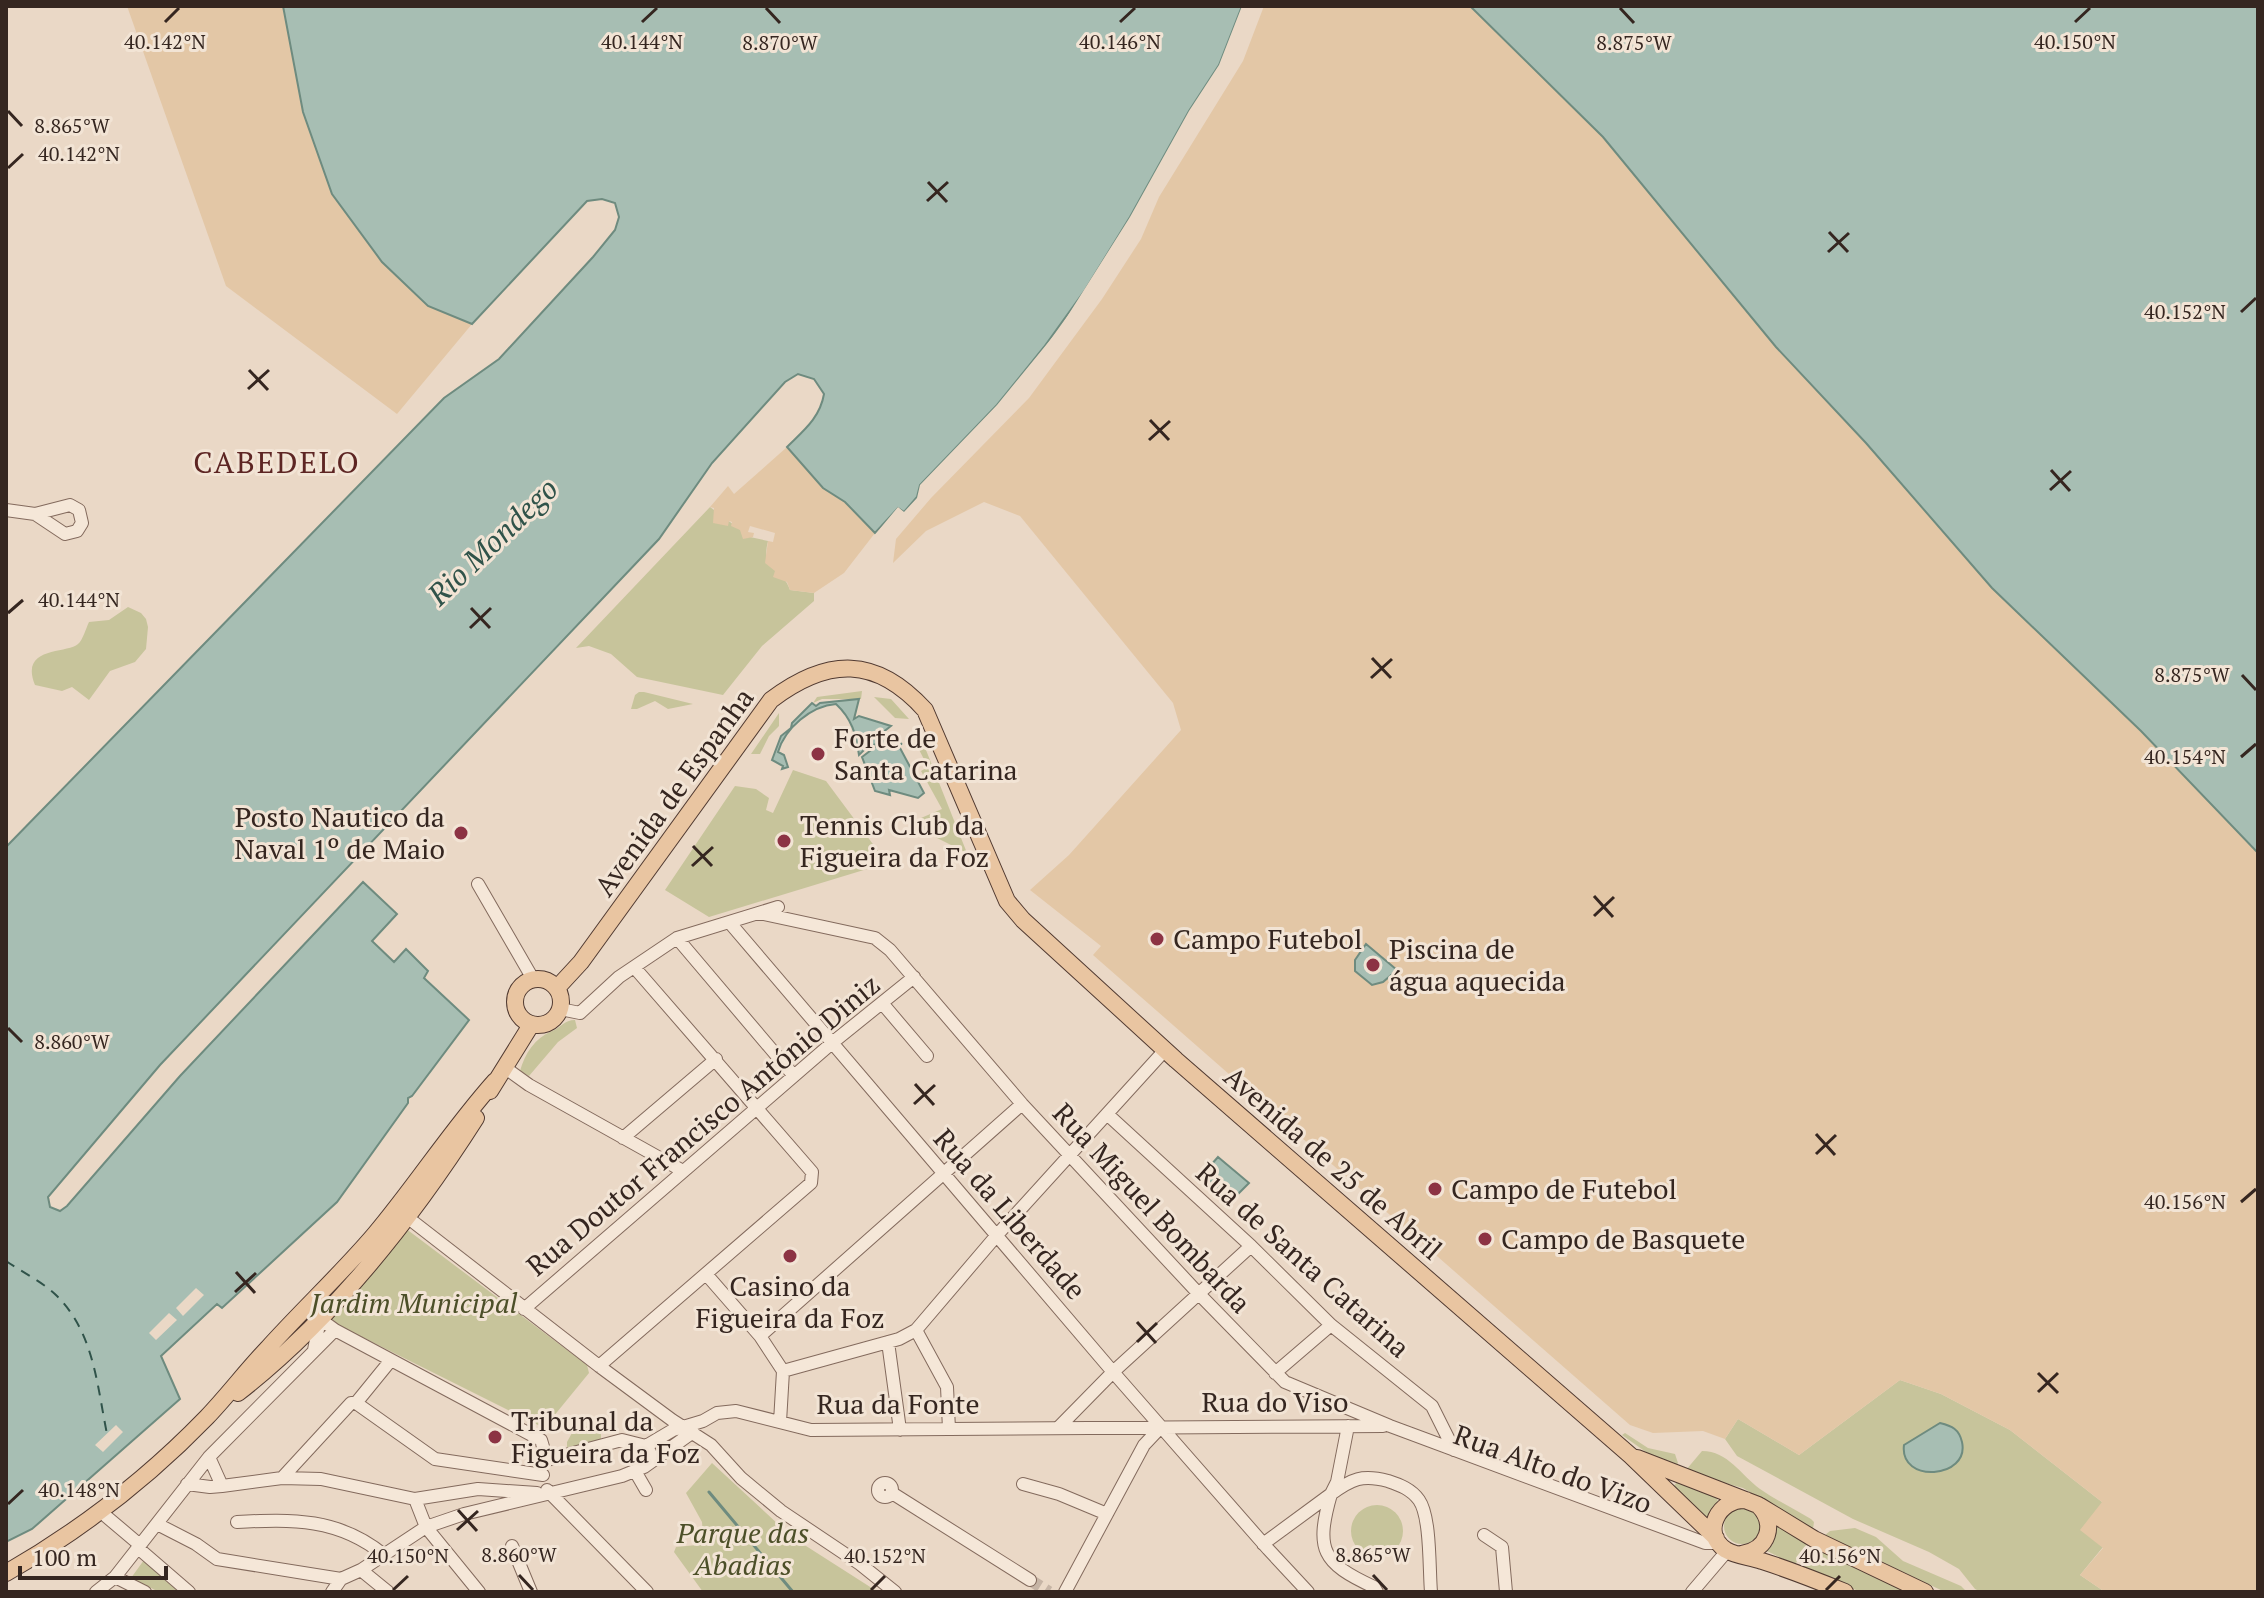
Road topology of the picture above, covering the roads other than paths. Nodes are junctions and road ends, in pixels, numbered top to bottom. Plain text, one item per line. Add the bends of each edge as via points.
1 (6, 510) edge
2 (56, 510) junction
3 (35, 514) junction
4 (53, 526) junction
5 (478, 884) dead end
6 (1007, 901) joint
7 (778, 907) dead end
8 (759, 913) junction
9 (730, 923) junction
10 (677, 938) junction
11 (634, 967) junction
12 (914, 977) junction
13 (533, 979) junction
14 (557, 988) junction
15 (882, 1003) junction
16 (560, 1009) junction
17 (531, 1025) junction
18 (832, 1043) junction
19 (1165, 1050) junction
20 (927, 1056) dead end
21 (716, 1059) junction
22 (500, 1074) junction
23 (794, 1076) junction
24 (1022, 1104) junction
25 (758, 1107) junction
26 (1107, 1114) junction
27 (623, 1138) junction
28 (1069, 1156) junction
29 (683, 1171) junction
30 (944, 1174) junction
31 (399, 1216) junction
32 (997, 1235) junction
33 (1251, 1246) junction
34 (706, 1274) junction
35 (1198, 1293) junction
36 (320, 1296) junction
37 (524, 1309) junction
38 (320, 1319) junction
39 (1331, 1325) junction
40 (335, 1330) junction
41 (916, 1330) junction
42 (760, 1336) junction
43 (888, 1342) junction
44 (314, 1350) junction
45 (391, 1360) junction
46 (599, 1366) junction
47 (783, 1371) junction
48 (1113, 1372) junction
49 (1275, 1373) junction
50 (353, 1403) junction
51 (208, 1416) junction
52 (780, 1422) junction
53 (1348, 1426) junction
54 (1369, 1426) junction
55 (1390, 1426) junction
56 (1161, 1427) junction
57 (1058, 1428) junction
58 (688, 1429) junction
59 (949, 1429) junction
60 (900, 1430) junction
61 (646, 1446) junction
62 (1454, 1450) junction
63 (1631, 1456) junction
64 (209, 1457) junction
65 (547, 1460) junction
66 (652, 1462) junction
67 (635, 1471) junction
68 (543, 1475) junction
69 (282, 1478) junction
70 (187, 1484) junction
71 (1023, 1484) dead end
72 (222, 1486) junction
73 (646, 1490) dead end
74 (892, 1493) dead end
75 (548, 1494) junction
76 (1331, 1494) junction
77 (415, 1499) junction
78 (1753, 1502) junction
79 (101, 1512) junction
80 (1107, 1514) junction
81 (237, 1522) dead end
82 (157, 1524) junction
83 (426, 1527) junction
84 (1484, 1535) dead end
85 (1263, 1544) junction
86 (139, 1546) junction
87 (512, 1546) dead end
88 (1725, 1546) junction
89 (384, 1555) junction
90 (361, 1570) junction
91 (6, 1573) edge
92 (115, 1577) junction
93 (341, 1579) junction
94 (1030, 1580) tunnel mouth
95 (96, 1592) edge
96 (145, 1592) edge
97 (189, 1592) edge
98 (332, 1592) edge
99 (388, 1592) edge
100 (479, 1592) edge
101 (531, 1592) edge
102 (647, 1592) edge
103 (895, 1592) edge
104 (1065, 1592) edge
105 (1308, 1592) edge
106 (1377, 1592) edge
107 (1431, 1592) edge
108 (1506, 1592) edge
109 (1692, 1592) edge
110 (1845, 1592) edge
111 (1925, 1592) edge

1 - 3 street
2 - 3 street
2 - 4 street
2 - 4 street via 75,507 82,523 69,535
3 - 4 street
5 - 13 street
6 - 14 main road, Avenida de Espanha via 925,710 908,691 877,672 829,669 794,683 771,700 574,972
6 - 19 main road, Avenida de 25 de Abril
7 - 8 street
8 - 9 street
8 - 12 street, Rua Miguel Bombarda via 875,938
9 - 10 street
9 - 18 street, Rua da Liberdade
10 - 11 street
10 - 23 street
11 - 16 street via 589,1008 580,1013
11 - 21 street
12 - 15 street, Rua Doutor Francisco António Diniz
12 - 24 street, Rua Miguel Bombarda
13 - 14 main road
13 - 17 main road via 519,988 514,1001 519,1016
14 - 16 main road
15 - 18 street, Rua Doutor Francisco António Diniz
15 - 20 street
16 - 17 main road via 552,1021
17 - 22 main road
18 - 23 street, Rua Doutor Francisco António Diniz
18 - 30 street, Rua da Liberdade
19 - 26 street
19 - 63 main road, Avenida de 25 de Abril
21 - 25 street
21 - 27 street
22 - 27 street
22 - 31 main road via 455,1150
23 - 25 street, Rua Doutor Francisco António Diniz
24 - 28 street, Rua Miguel Bombarda
24 - 30 street
25 - 29 street, Rua Doutor Francisco António Diniz
25 - 34 street via 813,1178
26 - 28 street
26 - 33 street, Rua de Santa Catarina
27 - 29 street
28 - 32 street
28 - 35 street, Rua Miguel Bombarda
29 - 37 street, Rua Doutor Francisco António Diniz
30 - 32 street, Rua da Liberdade
30 - 42 street
31 - 36 main road
31 - 37 street
31 - 38 main road
32 - 41 street
32 - 48 street, Rua da Liberdade
33 - 35 street
33 - 39 street, Rua de Santa Catarina
34 - 42 street
34 - 46 street
35 - 48 street
35 - 49 street, Rua Miguel Bombarda
36 - 38 main road
36 - 51 main road
37 - 46 street
38 - 40 street
38 - 44 street
38 - 51 main road via 277,1362
39 - 49 street
39 - 62 street, Rua de Santa Catarina via 1432,1406
40 - 44 street
40 - 45 street
41 - 43 street
41 - 59 street via 947,1387
42 - 47 street
43 - 47 street
43 - 60 street
44 - 64 street
45 - 50 street
45 - 65 street via 541,1440
46 - 58 street
47 - 52 street
48 - 56 street, Rua da Liberdade
48 - 57 street
49 - 55 street, Rua Miguel Bombarda
50 - 68 street via 435,1459
50 - 69 street
51 - 79 main road
52 - 58 street, Rua da Fonte via 736,1411 717,1413
52 - 60 street, Rua da Fonte via 811,1430
53 - 54 street, Rua do Viso
53 - 56 street, Rua do Viso
53 - 76 street
54 - 55 street, Rua do Viso
54 - 88 street, Rua Alto do Vizo via 1702,1550
55 - 62 street, Rua Miguel Bombarda
56 - 57 street, Rua da Fonte
56 - 80 street via 1144,1445
56 - 85 street, Rua da Liberdade
57 - 59 street, Rua da Fonte
58 - 61 street, Rua da Fonte
58 - 66 street
58 - 103 street via 781,1511
59 - 60 street, Rua da Fonte
61 - 65 street via 622,1440
61 - 66 street
62 - 88 street, Rua Miguel Bombarda
63 - 78 main road
63 - 88 main road, Avenida de 25 de Abril
64 - 70 street
64 - 72 street
65 - 68 street
66 - 67 street
67 - 73 street
67 - 75 street
68 - 75 street
69 - 72 street
69 - 77 street via 321,1479
70 - 72 street
70 - 82 street
71 - 80 street
74 - 94 street
75 - 77 street via 478,1489
75 - 83 street
75 - 102 street
76 - 85 street
76 - 106 street via 1322,1525 1326,1552 1342,1573
76 - 107 street via 1364,1476 1406,1487 1421,1502
77 - 83 street
78 - 88 main road via 1723,1506 1714,1521
78 - 88 main road via 1768,1518 1768,1535 1758,1549
78 - 111 main road via 1814,1539
79 - 86 street
79 - 91 main road
80 - 104 street
81 - 89 street via 287,1520 334,1526
82 - 86 street
82 - 93 street via 217,1559
83 - 89 street
83 - 100 street
84 - 108 street via 1502,1547
85 - 105 street, Rua da Liberdade
86 - 92 street
86 - 97 street
87 - 101 street
88 - 109 street
88 - 110 main road
89 - 90 street
90 - 93 street
90 - 99 street
92 - 95 street
92 - 96 street
93 - 98 street

